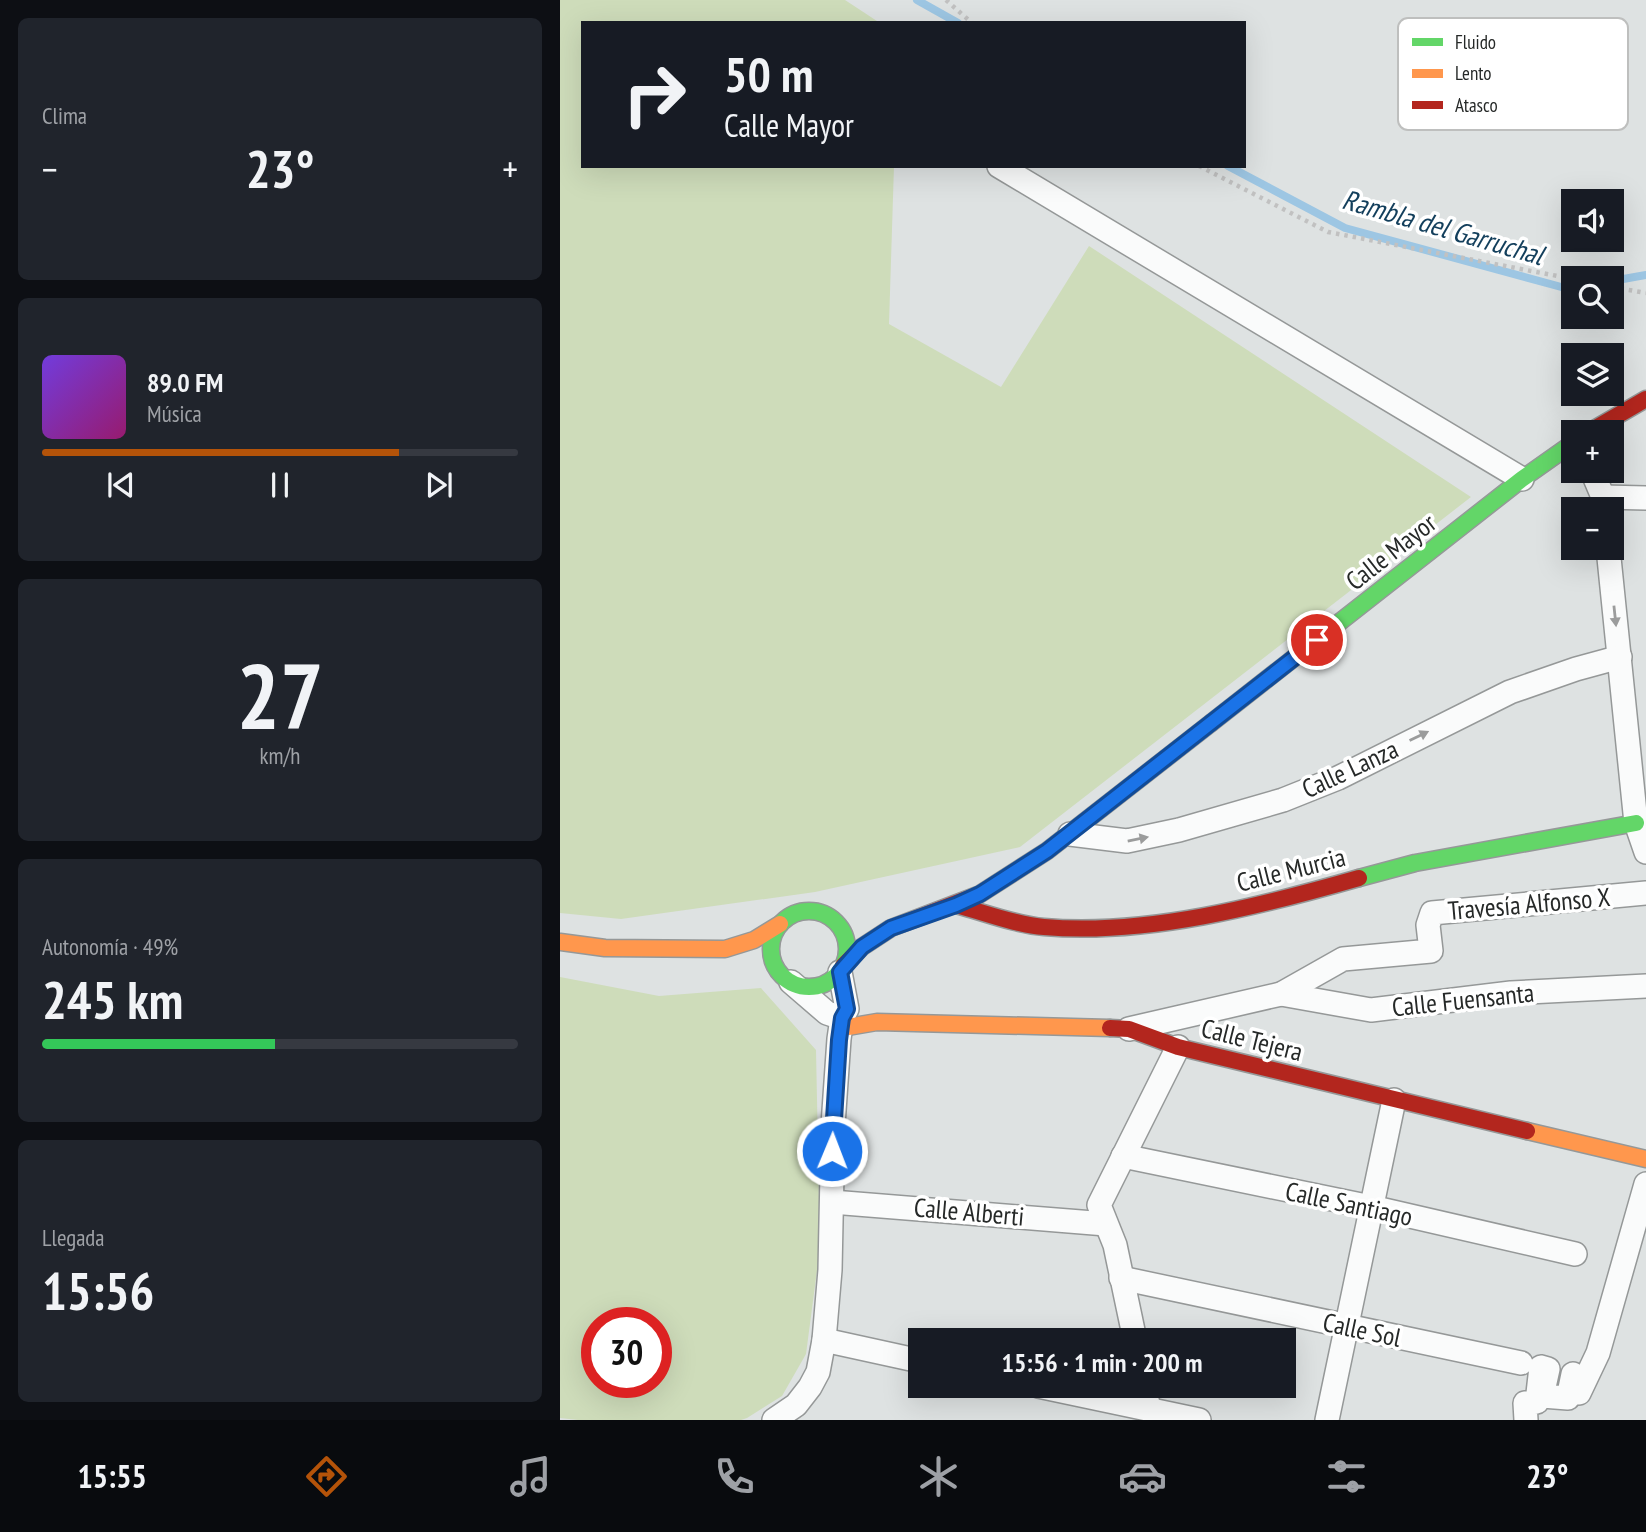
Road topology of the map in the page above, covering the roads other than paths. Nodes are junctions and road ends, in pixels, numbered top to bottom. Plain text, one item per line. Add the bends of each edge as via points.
1 (1002, 168) edge
2 (1646, 399) edge
3 (1610, 420) edge
4 (1561, 451) edge
5 (1522, 479) junction
6 (1646, 498) edge
7 (1624, 501) edge
8 (1609, 560) edge
9 (1620, 657) junction
10 (1636, 823) junction
11 (1070, 834) junction
12 (1646, 852) edge
13 (1646, 893) edge
14 (956, 905) junction
15 (830, 918) junction
16 (780, 924) junction
17 (891, 928) junction
18 (560, 942) edge
19 (725, 949) junction
20 (841, 969) junction
21 (784, 976) junction
22 (1646, 986) edge
23 (1280, 994) junction
24 (842, 1023) junction
25 (1129, 1029) junction
26 (1178, 1047) junction
27 (1394, 1100) junction
28 (1123, 1157) junction
29 (1646, 1159) edge
30 (1646, 1184) edge
31 (832, 1202) junction
32 (1371, 1208) junction
33 (1106, 1224) junction
34 (1575, 1254) dead end
35 (1121, 1278) junction
36 (1346, 1327) junction
37 (1132, 1328) edge
38 (824, 1340) junction
39 (908, 1358) edge
40 (1521, 1363) dead end
41 (1096, 1398) edge
42 (1147, 1398) edge
43 (1149, 1409) junction
44 (774, 1420) edge
45 (1199, 1420) edge
46 (1327, 1420) edge
47 (1526, 1420) edge

1 - 5 street
2 - 3 main road
4 - 5 main road, Calle Mayor
5 - 11 main road, Calle Mayor
6 - 7 street
8 -> 9 street
9 - 10 street
11 -> 9 street, Calle Lanza via 1126,841 1283,800 1338,778 1510,692
10 - 12 street
10 - 14 main road, Calle Murcia via 1415,863 1259,906 1120,929 1042,926
11 - 14 main road, Calle Mayor
13 - 23 street, Travesía Alfonso X via 1432,913 1428,925 1431,951 1343,959
14 - 17 main road, Calle Mayor
15 - 16 main road via 804,911
15 - 17 main road, Calle Mayor
15 - 20 main road via 846,940
16 - 19 main road via 759,938
16 - 21 main road via 771,947
17 - 20 main road, Calle Mayor via 862,947
18 - 19 main road via 605,948
19 - 21 main road via 756,958
20 - 21 main road via 822,985 812,987
20 - 24 street via 847,1009
21 - 24 street
22 - 23 street, Calle Fuensanta via 1511,993 1371,1010
23 - 25 street, Travesía Alfonso X
24 - 25 main road, Calle Tejera
24 - 31 street
25 - 26 main road, Calle Tejera
26 - 27 main road, Calle Tejera
26 - 28 street
27 - 29 main road, Calle Tejera
27 - 32 street
28 - 32 street, Calle Santiago
28 - 33 street via 1098,1205
30 - 47 street via 1598,1353 1578,1393 1581,1374 1573,1372 1568,1398 1542,1396 1548,1369 1541,1367 1537,1402 1525,1403
31 - 33 street, Calle Alberti
31 - 38 street
32 - 34 street, Calle Santiago
32 - 36 street
33 - 35 street
35 - 36 street, Calle Sol
35 - 37 street
36 - 40 street, Calle Sol
36 - 46 street
38 - 39 street
38 - 44 street via 810,1387 796,1405
41 - 43 street
42 - 43 street
43 - 45 street

